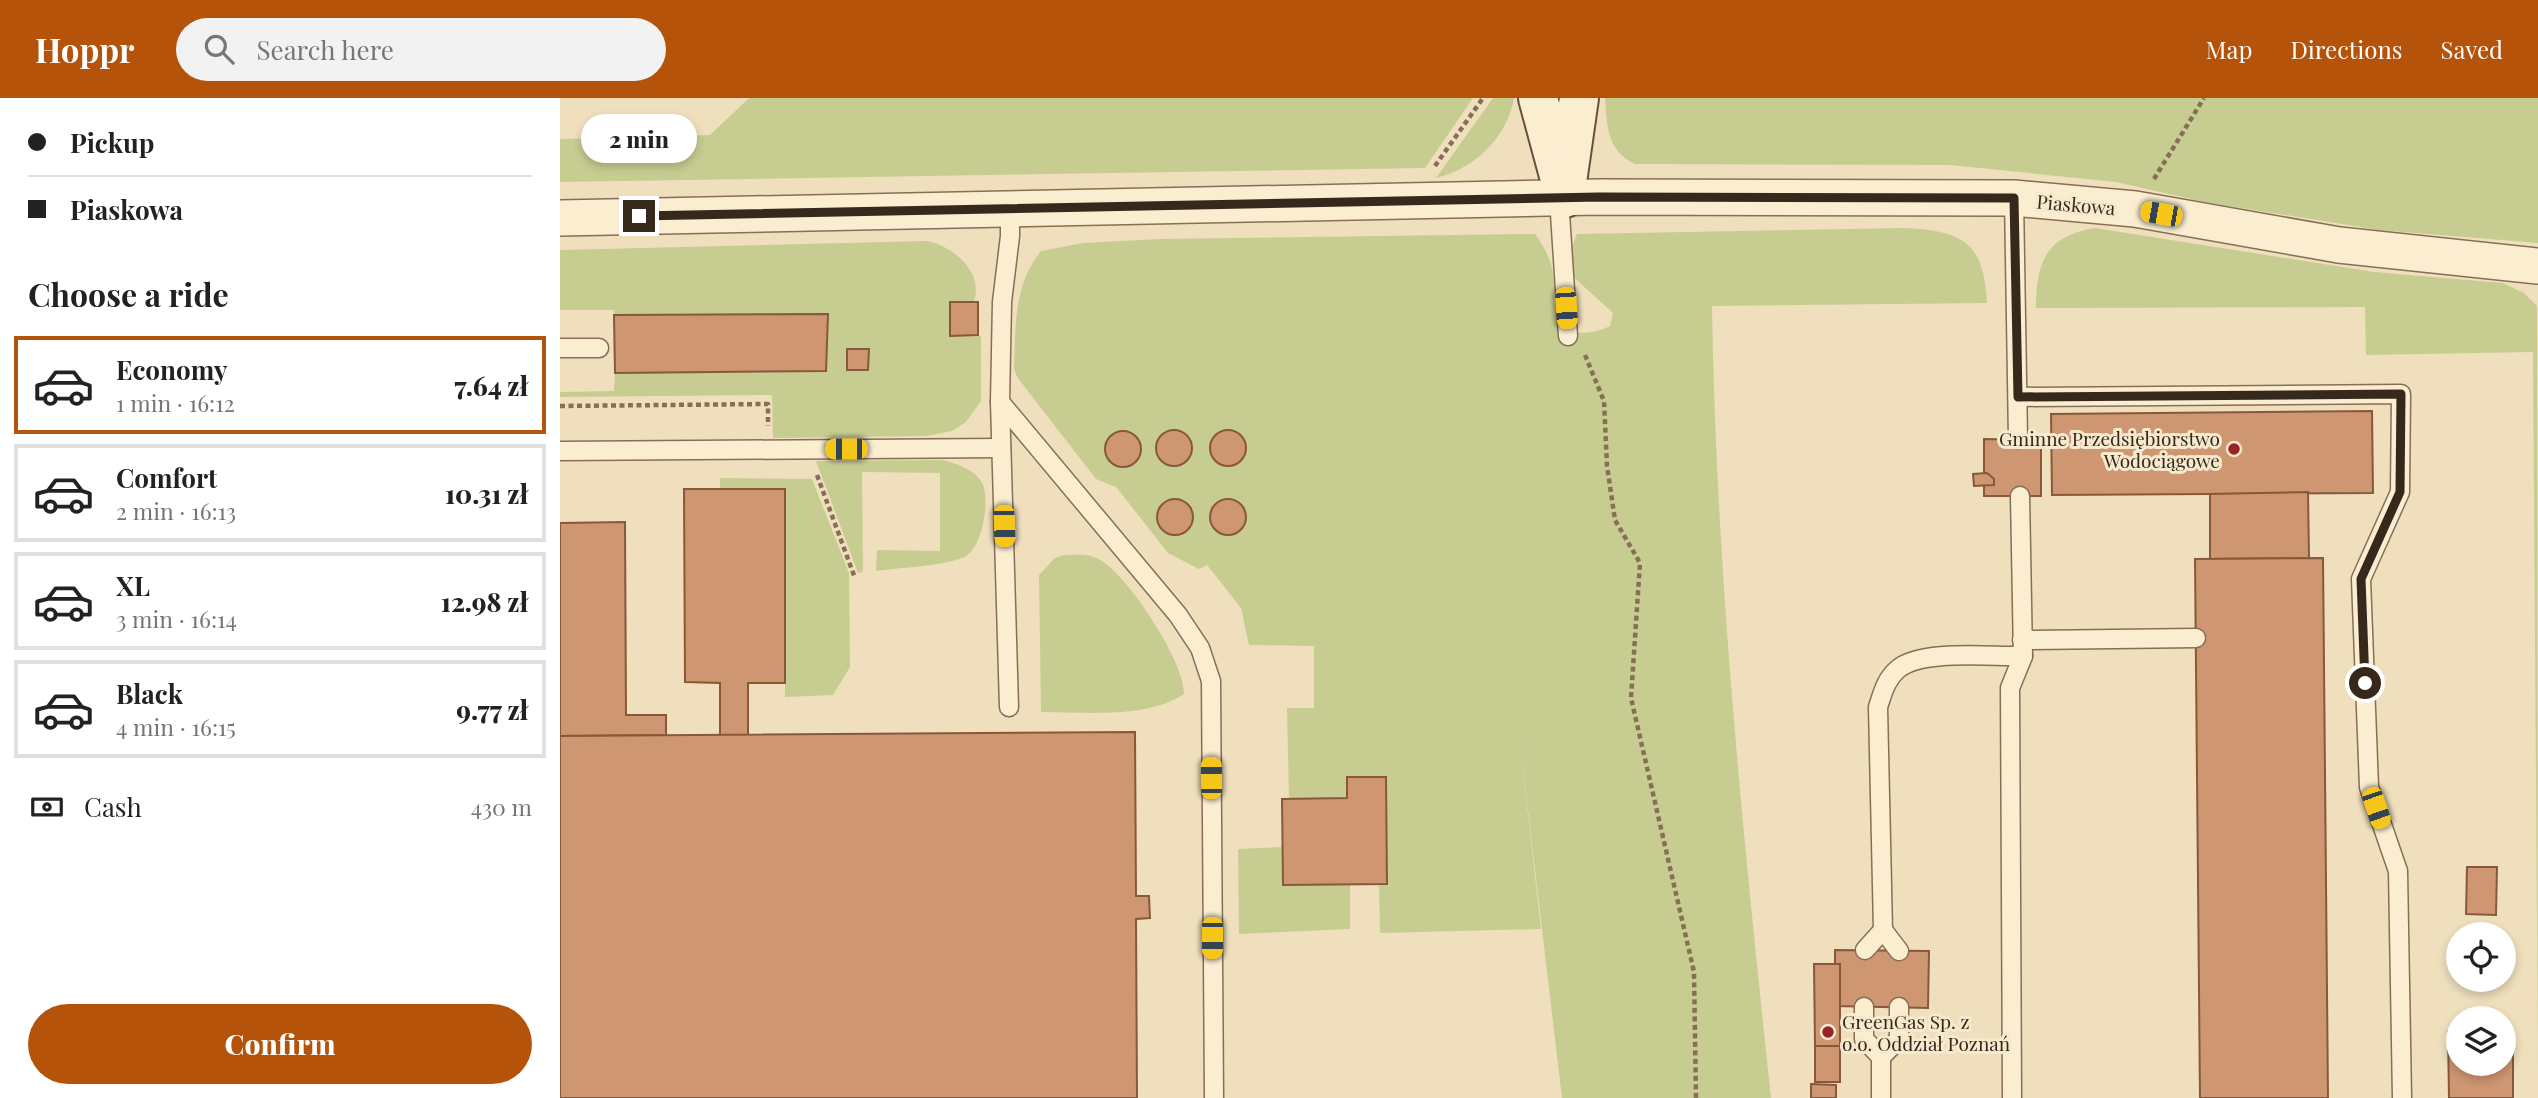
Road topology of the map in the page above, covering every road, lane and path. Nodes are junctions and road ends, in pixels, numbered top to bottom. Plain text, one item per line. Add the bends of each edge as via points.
1 (1538, 98) edge
2 (1579, 98) edge
3 (2204, 98) edge
4 (1562, 198) junction
5 (2014, 198) junction
6 (1010, 207) junction
7 (2136, 209) junction
8 (560, 218) edge
9 (2538, 266) edge
10 (1568, 336) joint
11 (560, 348) edge
12 (599, 348) dead end
13 (2018, 397) junction
14 (1000, 402) junction
15 (2018, 439) dead end
16 (1001, 448) junction
17 (560, 451) edge
18 (2020, 496) dead end
19 (2196, 638) dead end
20 (2022, 648) junction
21 (1009, 707) dead end
22 (1883, 930) junction
23 (1865, 950) dead end
24 (1899, 951) dead end
25 (1864, 1007) dead end
26 (1899, 1007) dead end
27 (1881, 1057) junction
28 (1214, 1098) edge
29 (1696, 1098) edge
30 (1881, 1098) edge
31 (2011, 1098) edge
32 (2402, 1098) edge

1 - 4 street
2 - 4 street
3 - 7 path
4 - 5 street, Piaskowa
4 - 6 street, Piaskowa
4 - 10 lane
5 - 7 street, Piaskowa
5 - 13 lane
6 - 8 street, Piaskowa
6 - 14 lane
7 - 9 street, Piaskowa via 2339,245
10 - 29 path via 1584,352 1604,401 1615,520 1640,563 1631,698 1694,972
11 - 12 lane
13 - 15 lane
13 - 32 lane via 2401,394 2400,492 2361,579 2369,788 2398,871
14 - 16 lane
14 - 28 lane via 1178,615 1200,648 1211,681
16 - 17 lane
16 - 21 lane
18 - 20 lane
19 - 20 lane
20 - 22 lane via 1919,658 1899,668 1885,683 1878,707
20 - 31 lane via 2010,688
22 - 23 lane
22 - 24 lane
25 - 27 lane via 1864,1039
26 - 27 lane via 1899,1039
27 - 30 lane

